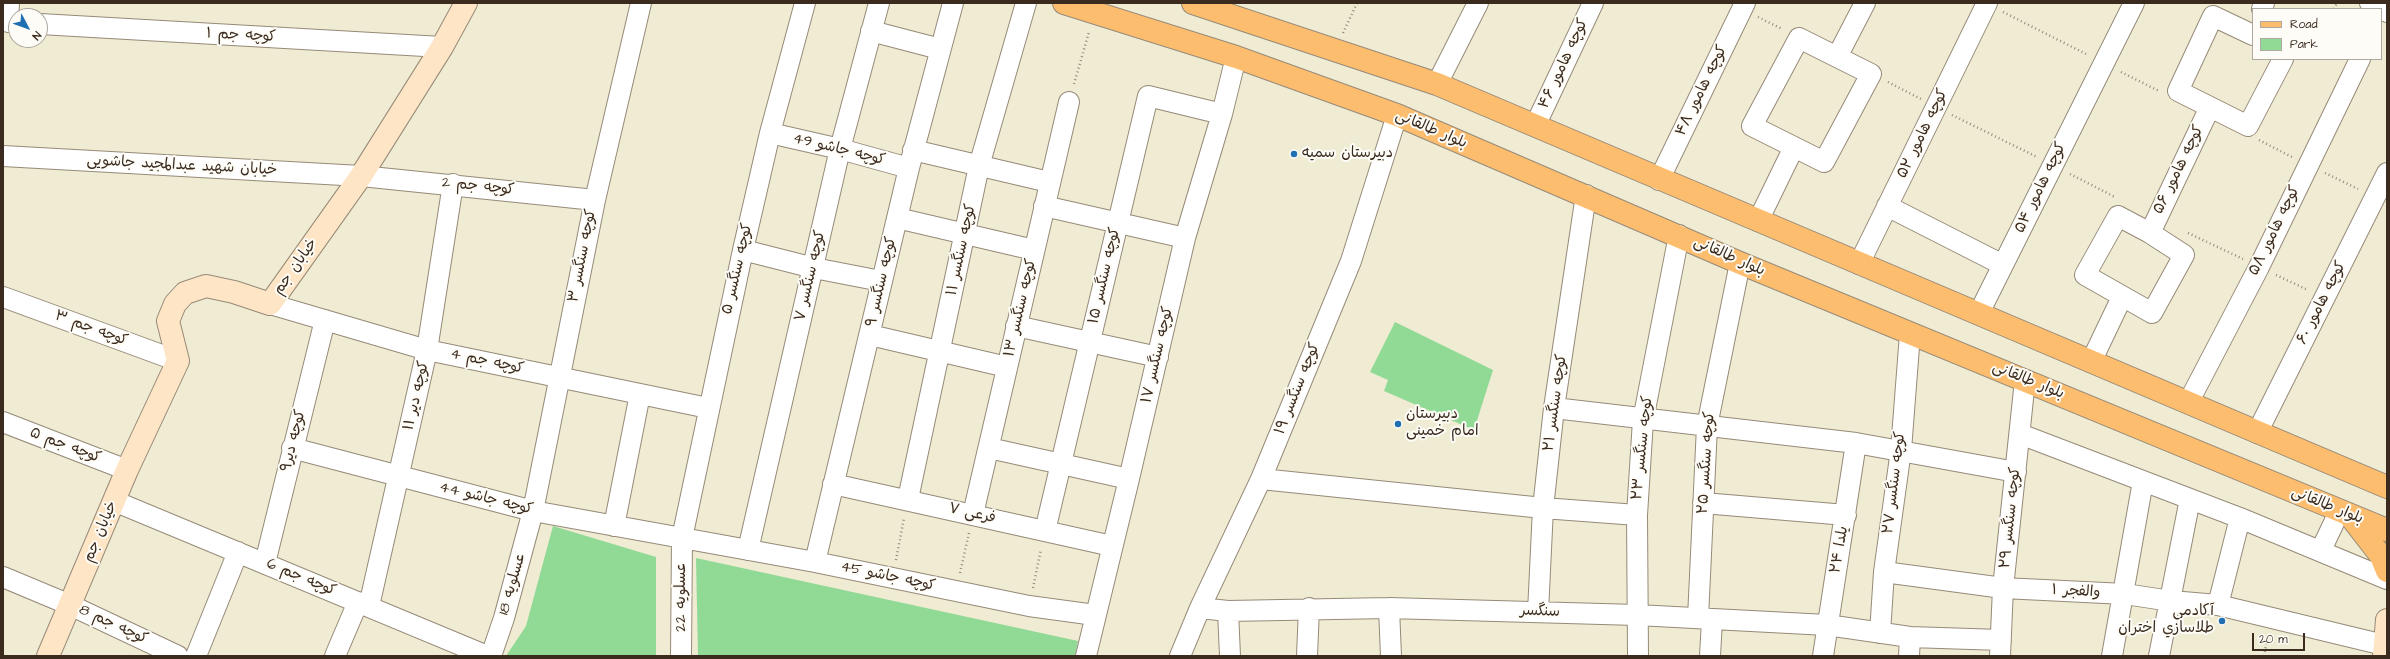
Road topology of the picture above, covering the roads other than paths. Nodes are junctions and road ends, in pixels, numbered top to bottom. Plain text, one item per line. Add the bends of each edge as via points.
1 (466, 3) edge
2 (641, 3) edge
3 (805, 3) edge
4 (879, 3) edge
5 (953, 3) edge
6 (1026, 3) edge
7 (1064, 3) edge
8 (1193, 3) edge
9 (1478, 3) edge
10 (1592, 3) edge
11 (1865, 3) edge
12 (1987, 3) edge
13 (2134, 3) edge
14 (1744, 6) edge
15 (48, 24) edge
16 (871, 31) junction
17 (2252, 32) edge
18 (442, 47) junction
19 (940, 49) junction
20 (1236, 56) junction
21 (1837, 57) junction
22 (2282, 60) edge
23 (2360, 60) edge
24 (1438, 84) junction
25 (1069, 102) road end
26 (2210, 107) junction
27 (1222, 114) junction
28 (1397, 115) junction
29 (1535, 126) junction
30 (770, 133) junction
31 (1794, 147) junction
32 (840, 149) junction
33 (3, 156) edge
34 (911, 159) junction
35 (979, 166) junction
36 (2387, 173) edge
37 (361, 176) junction
38 (1659, 180) junction
39 (1049, 182) junction
40 (453, 184) junction
41 (1586, 196) junction
42 (594, 200) junction
43 (1044, 206) junction
44 (1887, 206) junction
45 (897, 218) junction
46 (1758, 221) junction
47 (1117, 222) junction
48 (2150, 233) junction
49 (965, 234) junction
50 (1679, 235) junction
51 (1185, 238) junction
52 (742, 250) junction
53 (1034, 250) junction
54 (1740, 263) junction
55 (1859, 264) junction
56 (2003, 265) junction
57 (814, 268) junction
58 (881, 281) junction
59 (3, 297) edge
60 (2122, 297) junction
61 (270, 304) junction
62 (1979, 313) junction
63 (325, 320) junction
64 (1016, 326) junction
65 (1910, 334) junction
66 (870, 335) junction
67 (1089, 342) junction
68 (427, 350) junction
69 (941, 351) junction
70 (1158, 357) junction
71 (178, 361) junction
72 (2092, 362) junction
73 (1007, 368) junction
74 (560, 377) junction
75 (2025, 380) junction
76 (640, 394) junction
77 (2188, 403) junction
78 (708, 408) junction
79 (1554, 408) junction
80 (1643, 420) junction
81 (3, 422) edge
82 (1707, 426) junction
83 (2257, 433) junction
84 (2020, 434) junction
85 (1856, 443) junction
86 (292, 448) junction
87 (989, 448) junction
88 (1901, 450) junction
89 (1061, 464) junction
90 (127, 470) junction
91 (2387, 471) edge
92 (2016, 472) junction
93 (399, 476) junction
94 (2359, 476) junction
95 (1129, 479) junction
96 (1261, 479) junction
97 (2143, 481) junction
98 (832, 484) junction
99 (2387, 487) edge
100 (908, 499) junction
101 (2190, 499) junction
102 (114, 501) junction
103 (1703, 503) junction
104 (1543, 508) junction
105 (533, 511) junction
106 (2344, 512) junction
107 (974, 514) junction
108 (1637, 515) junction
109 (1846, 515) junction
110 (2240, 518) junction
111 (614, 526) junction
112 (2387, 530) edge
113 (1045, 531) junction
114 (682, 538) junction
115 (1112, 546) junction
116 (748, 550) junction
117 (2321, 550) junction
118 (238, 552) junction
119 (264, 562) junction
120 (815, 562) junction
121 (2387, 571) edge
122 (1884, 572) junction
123 (3, 577) edge
124 (2387, 579) edge
125 (2003, 588) junction
126 (2124, 594) junction
127 (2171, 602) junction
128 (363, 604) junction
129 (70, 605) junction
130 (2218, 605) junction
131 (1200, 608) junction
132 (1309, 608) junction
133 (1389, 608) junction
134 (1228, 611) junction
135 (1538, 612) junction
136 (1095, 615) junction
137 (1637, 615) junction
138 (1705, 619) junction
139 (2387, 620) edge
140 (1827, 625) junction
141 (1880, 633) junction
142 (1909, 647) edge
143 (2001, 648) edge
144 (2384, 650) edge
145 (48, 656) edge
146 (178, 656) edge
147 (196, 656) edge
148 (335, 656) edge
149 (487, 656) edge
150 (490, 656) edge
151 (682, 656) edge
152 (1086, 656) edge
153 (1180, 656) edge
154 (1230, 656) edge
155 (1307, 656) edge
156 (1391, 656) edge
157 (1638, 656) edge
158 (1710, 656) edge
159 (1823, 656) edge
160 (2112, 656) edge
161 (2159, 656) edge

1 - 18 street, خیابان جم
2 - 42 street, کوچه سنگسر ۳
3 - 30 street, کوچه سنگسر ۵
4 - 16 street, کوچه سنگسر ۷
5 - 19 street, کوچه سنگسر ۹
6 - 35 street, کوچه سنگسر ۱۱
7 - 20 main road, بلوار طالقانی
8 - 24 main road
9 - 24 street
10 - 29 street, کوچه هامور ۴۶
11 - 21 street
12 - 44 street, کوچه هامور ۵۲
13 - 56 street, کوچه هامور ۵۴
14 - 38 street, کوچه هامور ۴۸
15 - 18 street, کوچه جم ۱
16 - 19 street
16 - 32 street, کوچه سنگسر ۷
17 - 26 street via 2213,16 2178,91
18 - 37 street, خیابان جم
19 - 34 street, کوچه سنگسر ۹
20 - 27 street, کوچه سنگسر ۱۷
20 - 28 main road, بلوار طالقانی
21 - 31 street via 1871,74 1824,162
21 - 31 street via 1799,38 1752,126
22 - 26 street via 2248,126
23 - 77 street, کوچه هامور ۵۸ via 2259,266
24 - 29 main road
25 - 39 street, کوچه سنگسر ۱۳
26 - 48 street, کوچه هامور ۵۶
27 - 47 street, کوچه سنگسر ۱۵ via 1148,96
27 - 51 street, کوچه سنگسر ۱۷
28 - 41 main road, بلوار طالقانی
28 - 96 street, کوچه سنگسر ۱۹ via 1351,261
29 - 38 main road
30 - 32 street, کوچه جاشو 49
30 - 52 street, کوچه سنگسر ۵
31 - 46 street
32 - 34 street, کوچه جاشو 49
32 - 57 street, کوچه سنگسر ۷
33 - 37 street, خیابان شهید عبدالمجید جاشویی
34 - 35 street, کوچه جاشو 49
34 - 45 street, کوچه سنگسر ۹
35 - 39 street, کوچه جاشو 49
35 - 49 street, کوچه سنگسر ۱۱
36 - 83 street, کوچه هامور ۶۰
37 - 40 street, کوچه جم 2
37 - 61 street, خیابان جم
38 - 46 main road
39 - 43 street, کوچه سنگسر ۱۳
40 - 42 street, کوچه جم 2
40 - 68 street, کوچه دیر ۱۱
41 - 50 main road, بلوار طالقانی
41 - 79 street, کوچه سنگسر ۲۱
42 - 74 street, کوچه سنگسر ۳
43 - 47 street
43 - 53 street, کوچه سنگسر ۱۳
44 - 55 street, کوچه هامور ۵۲
44 - 56 street
45 - 49 street
45 - 58 street, کوچه سنگسر ۹
46 - 55 main road
47 - 51 street
47 - 67 street, کوچه سنگسر ۱۵
48 - 60 street, کوچه هامور ۵۶ via 2184,255 2152,313
48 - 60 street, کوچه هامور ۵۶ via 2118,216 2086,275
49 - 53 street
49 - 69 street, کوچه سنگسر ۱۱
50 - 54 main road, بلوار طالقانی
50 - 80 street, کوچه سنگسر ۲۳
51 - 70 street, کوچه سنگسر ۱۷
52 - 57 street
52 - 78 street, کوچه سنگسر ۵
53 - 64 street, کوچه سنگسر ۱۳
54 - 65 main road, بلوار طالقانی
54 - 82 street, کوچه سنگسر ۲۵
55 - 62 main road
56 - 62 street, کوچه هامور ۵۴
57 - 58 street
57 - 116 street, کوچه سنگسر ۷
58 - 66 street, کوچه سنگسر ۹
59 - 71 street, کوچه جم ۳
60 - 72 street
61 - 63 street, کوچه جم 4
61 - 71 street, خیابان جم via 206,286 185,293 175,304 168,321
62 - 72 main road
63 - 68 street, کوچه جم 4
63 - 86 street, کوچه دیر۹
64 - 67 street
64 - 73 street, کوچه سنگسر ۱۳
65 - 75 main road, بلوار طالقانی
65 - 88 street, کوچه سنگسر ۲۷
66 - 69 street
66 - 98 street, کوچه سنگسر ۹
67 - 70 street
67 - 89 street, کوچه سنگسر ۱۵
68 - 74 street, کوچه جم 4
68 - 93 street, کوچه دیر ۱۱
69 - 73 street
69 - 100 street, کوچه سنگسر ۱۱
70 - 95 street, کوچه سنگسر ۱۷
71 - 90 street, خیابان جم
72 - 77 main road
73 - 87 street, کوچه سنگسر ۱۳
74 - 76 street, کوچه جم 4
74 - 105 street, کوچه سنگسر ۳
75 - 84 street, کوچه سنگسر ۲۹
75 - 106 main road, بلوار طالقانی
76 - 78 street, کوچه جم 4
76 - 111 street
77 - 83 main road
78 - 114 street, کوچه سنگسر ۵
79 - 80 street
79 - 104 street, کوچه سنگسر ۲۱
80 - 82 street
80 - 108 street, کوچه سنگسر ۲۳
81 - 90 street, کوچه جم ۵
82 - 85 street
82 - 103 street, کوچه سنگسر ۲۵
83 - 94 main road
84 - 92 street, کوچه سنگسر ۲۹
84 - 97 street
85 - 88 street
85 - 109 street, یلدا ۲۴
86 - 93 street, کوچه جاشو 44
86 - 119 street, کوچه دیر۹
87 - 89 street
87 - 107 street, کوچه سنگسر ۱۳
88 - 92 street
88 - 122 street, کوچه سنگسر ۲۷
89 - 95 street
89 - 113 street, کوچه سنگسر ۱۵
90 - 102 street, خیابان جم
91 - 94 main road
92 - 125 street, کوچه سنگسر ۲۹
93 - 105 street, کوچه جاشو 44
93 - 128 street, کوچه دیر ۱۱
94 - 99 main road
95 - 115 street, کوچه سنگسر ۱۷
96 - 104 street
96 - 131 street, کوچه سنگسر ۱۹
97 - 101 street
97 - 126 street
98 - 100 street, فرعی ۷
98 - 120 street, کوچه سنگسر ۹
100 - 107 street, فرعی ۷
101 - 110 street
101 - 127 street
102 - 118 street, کوچه جم 6
102 - 129 street, خیابان جم
103 - 109 street
103 - 138 street, کوچه سنگسر ۲۵
104 - 108 street
104 - 135 street, کوچه سنگسر ۲۱
105 - 111 street, کوچه جاشو 44
105 - 150 street, عسلویه 18 via 504,618
106 - 112 main road, بلوار طالقانی
106 - 117 street
106 - 121 main road via 2368,537 2381,556
107 - 113 street, فرعی ۷
108 - 137 street, کوچه سنگسر ۲۳
109 - 140 street, یلدا ۲۴
110 - 117 street
110 - 130 street
111 - 114 street, کوچه جاشو 44
113 - 115 street, فرعی ۷
114 - 116 street, کوچه جاشو 45
114 - 151 street, عسلویه 22
115 - 136 street, کوچه سنگسر ۱۷
116 - 120 street, کوچه جاشو 45
117 - 124 street
118 - 119 street, کوچه جم 6
118 - 147 street
119 - 128 street, کوچه جم 6
120 - 136 street, کوچه جاشو 45 via 1029,606
122 - 125 street, والفجر ۱
122 - 141 street, کوچه سنگسر ۲۷
123 - 129 street, کوچه جم 8
125 - 126 street, والفجر ۱
125 - 143 street, کوچه سنگسر ۲۹
126 - 127 street, والفجر ۱
126 - 160 street
127 - 130 street, والفجر ۱
127 - 161 street
128 - 148 street, کوچه دیر ۱۱
128 - 149 street, کوچه جم 6
129 - 145 street, خیابان جم
129 - 146 street, کوچه جم 8
130 - 144 street, والفجر ۱
131 - 134 street, سنگسر
131 - 153 street, کوچه سنگسر ۱۹
132 - 133 street, سنگسر
132 - 134 street, سنگسر
132 - 155 street
133 - 135 street, سنگسر
133 - 156 street
134 - 154 street
135 - 137 street, سنگسر
136 - 152 street, کوچه سنگسر ۱۷
137 - 138 street, سنگسر
137 - 157 street, کوچه سنگسر ۲۳
138 - 140 street, سنگسر
138 - 158 street, کوچه سنگسر ۲۵
139 - 144 street
140 - 141 street, سنگسر
140 - 159 street, یلدا ۲۴
141 - 142 street, سنگسر
142 - 143 street, سنگسر

